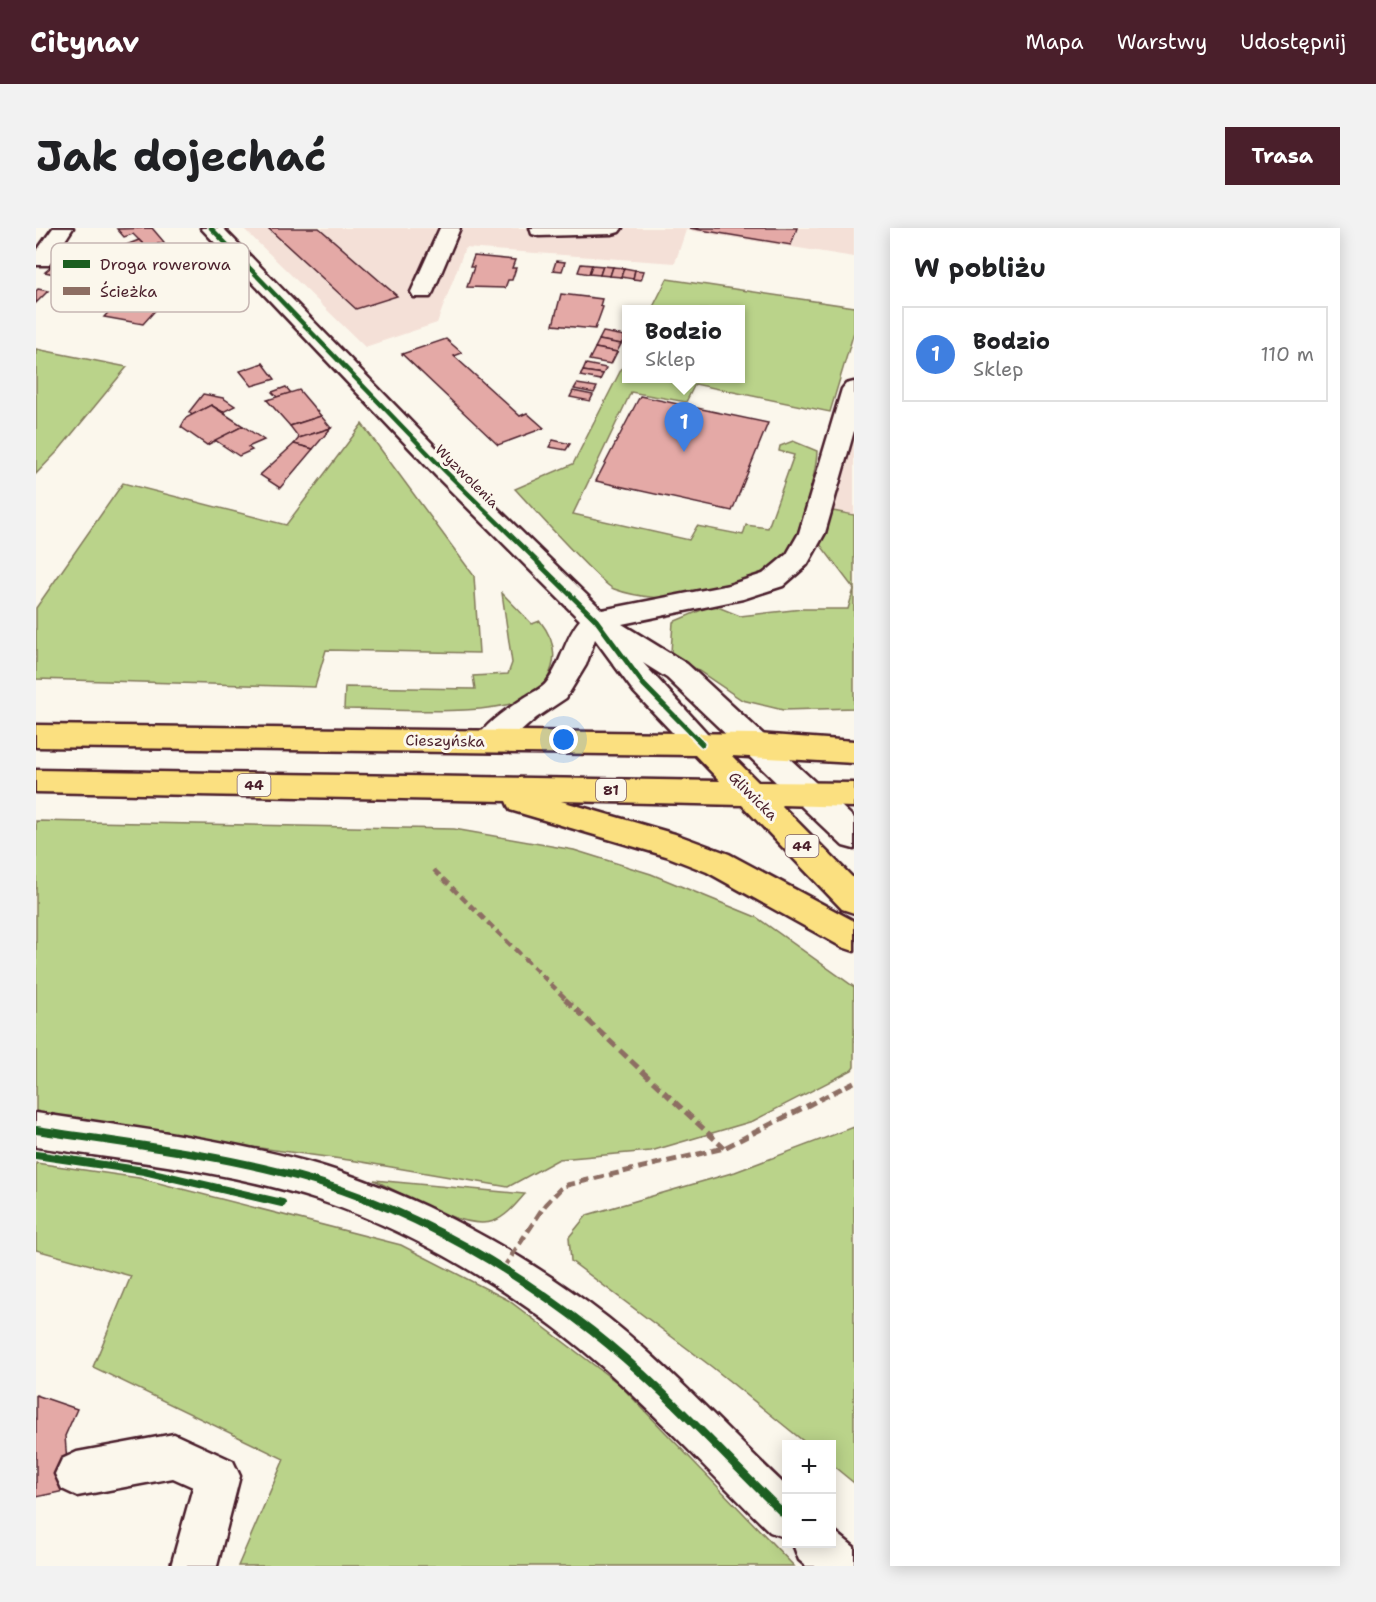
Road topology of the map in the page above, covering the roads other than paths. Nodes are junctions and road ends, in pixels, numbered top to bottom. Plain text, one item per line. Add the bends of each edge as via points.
1 (63, 228) edge
2 (211, 228) edge
3 (450, 228) edge
4 (534, 228) edge
5 (612, 228) edge
6 (53, 243) edge
7 (225, 243) edge
8 (51, 246) edge
9 (42, 260) dead end
10 (249, 267) edge
11 (422, 292) dead end
12 (854, 388) edge
13 (596, 620) junction
14 (854, 730) edge
15 (36, 736) edge
16 (490, 741) junction
17 (702, 744) junction
18 (757, 745) junction
19 (854, 752) edge
20 (36, 781) edge
21 (472, 789) junction
22 (751, 793) junction
23 (809, 794) junction
24 (854, 795) edge
25 (854, 837) edge
26 (854, 900) edge
27 (854, 937) edge
28 (36, 1130) edge
29 (77, 1474) dead end
30 (782, 1512) edge
31 (820, 1548) edge
32 (194, 1566) edge
33 (841, 1566) edge

1 - 6 street
2 - 7 street, Wyzwolenia
3 - 11 street
4 - 5 street
8 - 9 street
10 - 13 street, Wyzwolenia via 445,471
12 - 13 street via 812,533 798,559 773,580 733,593
13 - 16 street via 582,636 556,691
13 - 17 street, Wyzwolenia via 644,685
13 - 18 street, Wyzwolenia via 677,671
14 - 18 main road
15 - 16 main road, Cieszyńska
16 - 17 main road, Cieszyńska
17 - 18 main road, Cieszyńska
17 - 22 main road, Gliwicka / 44
18 - 19 main road, Cieszyńska
18 - 23 street
20 - 21 main road, 44
21 - 22 main road, 81
21 - 27 main road, 44 via 675,846 718,863
22 - 23 main road, 81
22 - 26 main road, Gliwicka / 44
23 - 24 main road, 81
23 - 25 street
28 - 30 street via 202,1156 293,1176 341,1190 433,1230 503,1269 593,1332
29 - 32 street via 174,1456 218,1476
31 - 33 street

